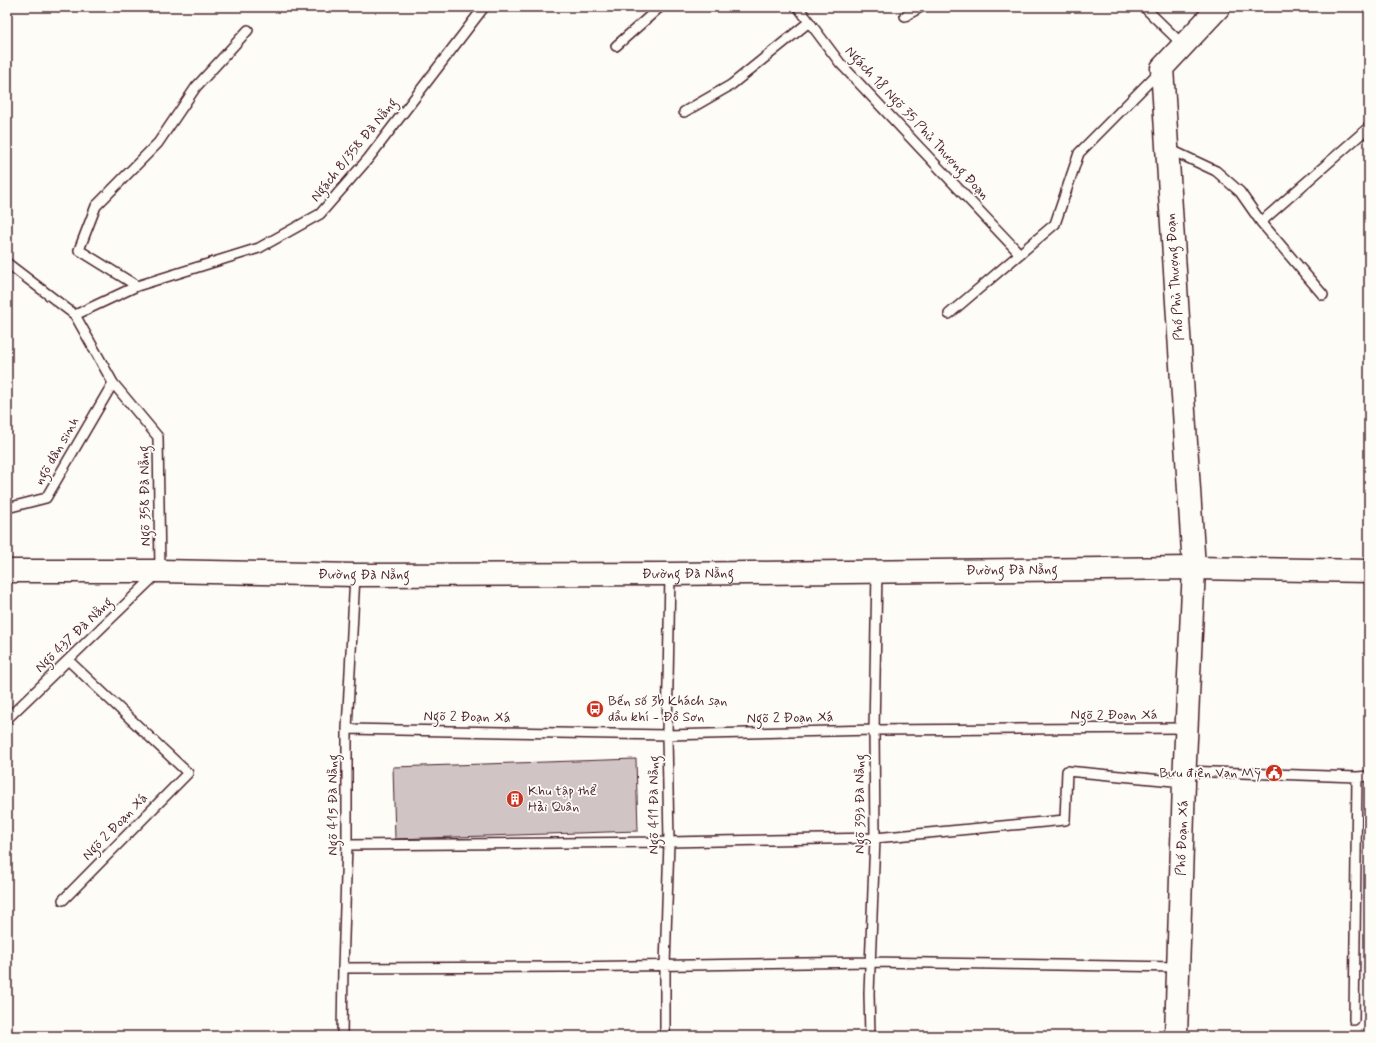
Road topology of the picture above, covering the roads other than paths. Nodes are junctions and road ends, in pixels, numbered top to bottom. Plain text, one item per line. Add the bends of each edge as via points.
1 (484, 7) edge
2 (660, 7) edge
3 (798, 7) edge
4 (921, 7) edge
5 (1144, 7) edge
6 (1219, 7) edge
7 (905, 16) dead end
8 (809, 22) junction
9 (248, 30) dead end
10 (1183, 45) junction
11 (616, 46) dead end
12 (1162, 68) junction
13 (684, 112) dead end
14 (1369, 127) edge
15 (1167, 148) junction
16 (1261, 222) junction
17 (1020, 254) junction
18 (7, 263) edge
19 (137, 286) junction
20 (1323, 295) dead end
21 (949, 314) dead end
22 (74, 315) junction
23 (113, 383) junction
24 (7, 508) edge
25 (1194, 568) junction
26 (1369, 570) edge
27 (7, 571) edge
28 (160, 571) junction
29 (877, 572) junction
30 (670, 574) junction
31 (355, 575) junction
32 (68, 660) junction
33 (7, 719) edge
34 (1186, 728) junction
35 (347, 729) junction
36 (874, 730) junction
37 (667, 735) junction
38 (1369, 776) edge
39 (1184, 777) junction
40 (1357, 777) junction
41 (875, 838) junction
42 (669, 842) junction
43 (347, 845) junction
44 (63, 900) dead end
45 (870, 962) junction
46 (665, 966) junction
47 (1178, 967) junction
48 (343, 968) junction
49 (1354, 1020) dead end
50 (342, 1036) edge
51 (665, 1036) edge
52 (870, 1036) edge
53 (1176, 1036) edge

1 - 19 lane, Ngách 8/358 Đà Nẵng via 368,159 320,214 259,248
2 - 11 lane
3 - 8 lane, Ngách 18 Ngõ 35 Phủ Thượng Đoạn
4 - 7 lane
5 - 10 lane
6 - 10 main road
8 - 13 lane via 731,85
8 - 17 lane, Ngách 18 Ngõ 35 Phủ Thượng Đoạn via 840,63
9 - 19 lane via 196,86 158,143 96,206 79,250
10 - 12 main road
12 - 15 main road, Phố Phủ Thượng Đoạn
12 - 17 lane via 1079,153 1055,224
14 - 16 lane
15 - 16 lane via 1216,171 1240,192
15 - 25 main road, Phố Phủ Thượng Đoạn
16 - 20 lane
17 - 21 lane
18 - 22 lane, Ngõ 358 Đà Nẵng
19 - 22 lane, Ngách 8/358 Đà Nẵng
22 - 23 lane, Ngõ 358 Đà Nẵng
23 - 24 lane, ngõ dân sinh via 46,498
23 - 28 lane, Ngõ 358 Đà Nẵng via 158,437
25 - 26 main road, Đường Đà Nẵng
25 - 29 main road, Đường Đà Nẵng
25 - 34 main road, Phố Đoạn Xá
27 - 28 main road, Đường Đà Nẵng
28 - 31 main road, Đường Đà Nẵng
28 - 32 lane, Ngõ 437 Đà Nẵng
29 - 30 main road, Đường Đà Nẵng
29 - 36 lane, Ngõ 393 Đà Nẵng
30 - 31 main road, Đường Đà Nẵng
30 - 37 lane, Ngõ 411 Đà Nẵng
31 - 35 lane, Ngõ 415 Đà Nẵng
32 - 33 lane, Ngõ 437 Đà Nẵng
32 - 44 lane, Ngõ 2 Đoạn Xá via 188,773
34 - 36 lane, Ngõ 2 Đoạn Xá
34 - 39 main road, Phố Đoạn Xá
35 - 37 lane, Ngõ 2 Đoạn Xá
35 - 43 lane, Ngõ 415 Đà Nẵng
36 - 37 lane, Ngõ 2 Đoạn Xá
36 - 41 lane, Ngõ 393 Đà Nẵng
37 - 42 lane, Ngõ 411 Đà Nẵng
38 - 40 lane
39 - 40 lane
39 - 41 lane via 1067,771 1065,820
39 - 47 main road, Phố Đoạn Xá
40 - 49 lane
41 - 42 lane
41 - 45 lane, Ngõ 393 Đà Nẵng
42 - 43 lane
42 - 46 lane, Ngõ 411 Đà Nẵng
43 - 48 lane, Ngõ 415 Đà Nẵng
45 - 46 lane
45 - 47 lane
45 - 52 lane, Ngõ 393 Đà Nẵng
46 - 48 lane
46 - 51 lane, Ngõ 411 Đà Nẵng
47 - 53 main road, Phố Đoạn Xá
48 - 50 lane, Ngõ 415 Đà Nẵng

